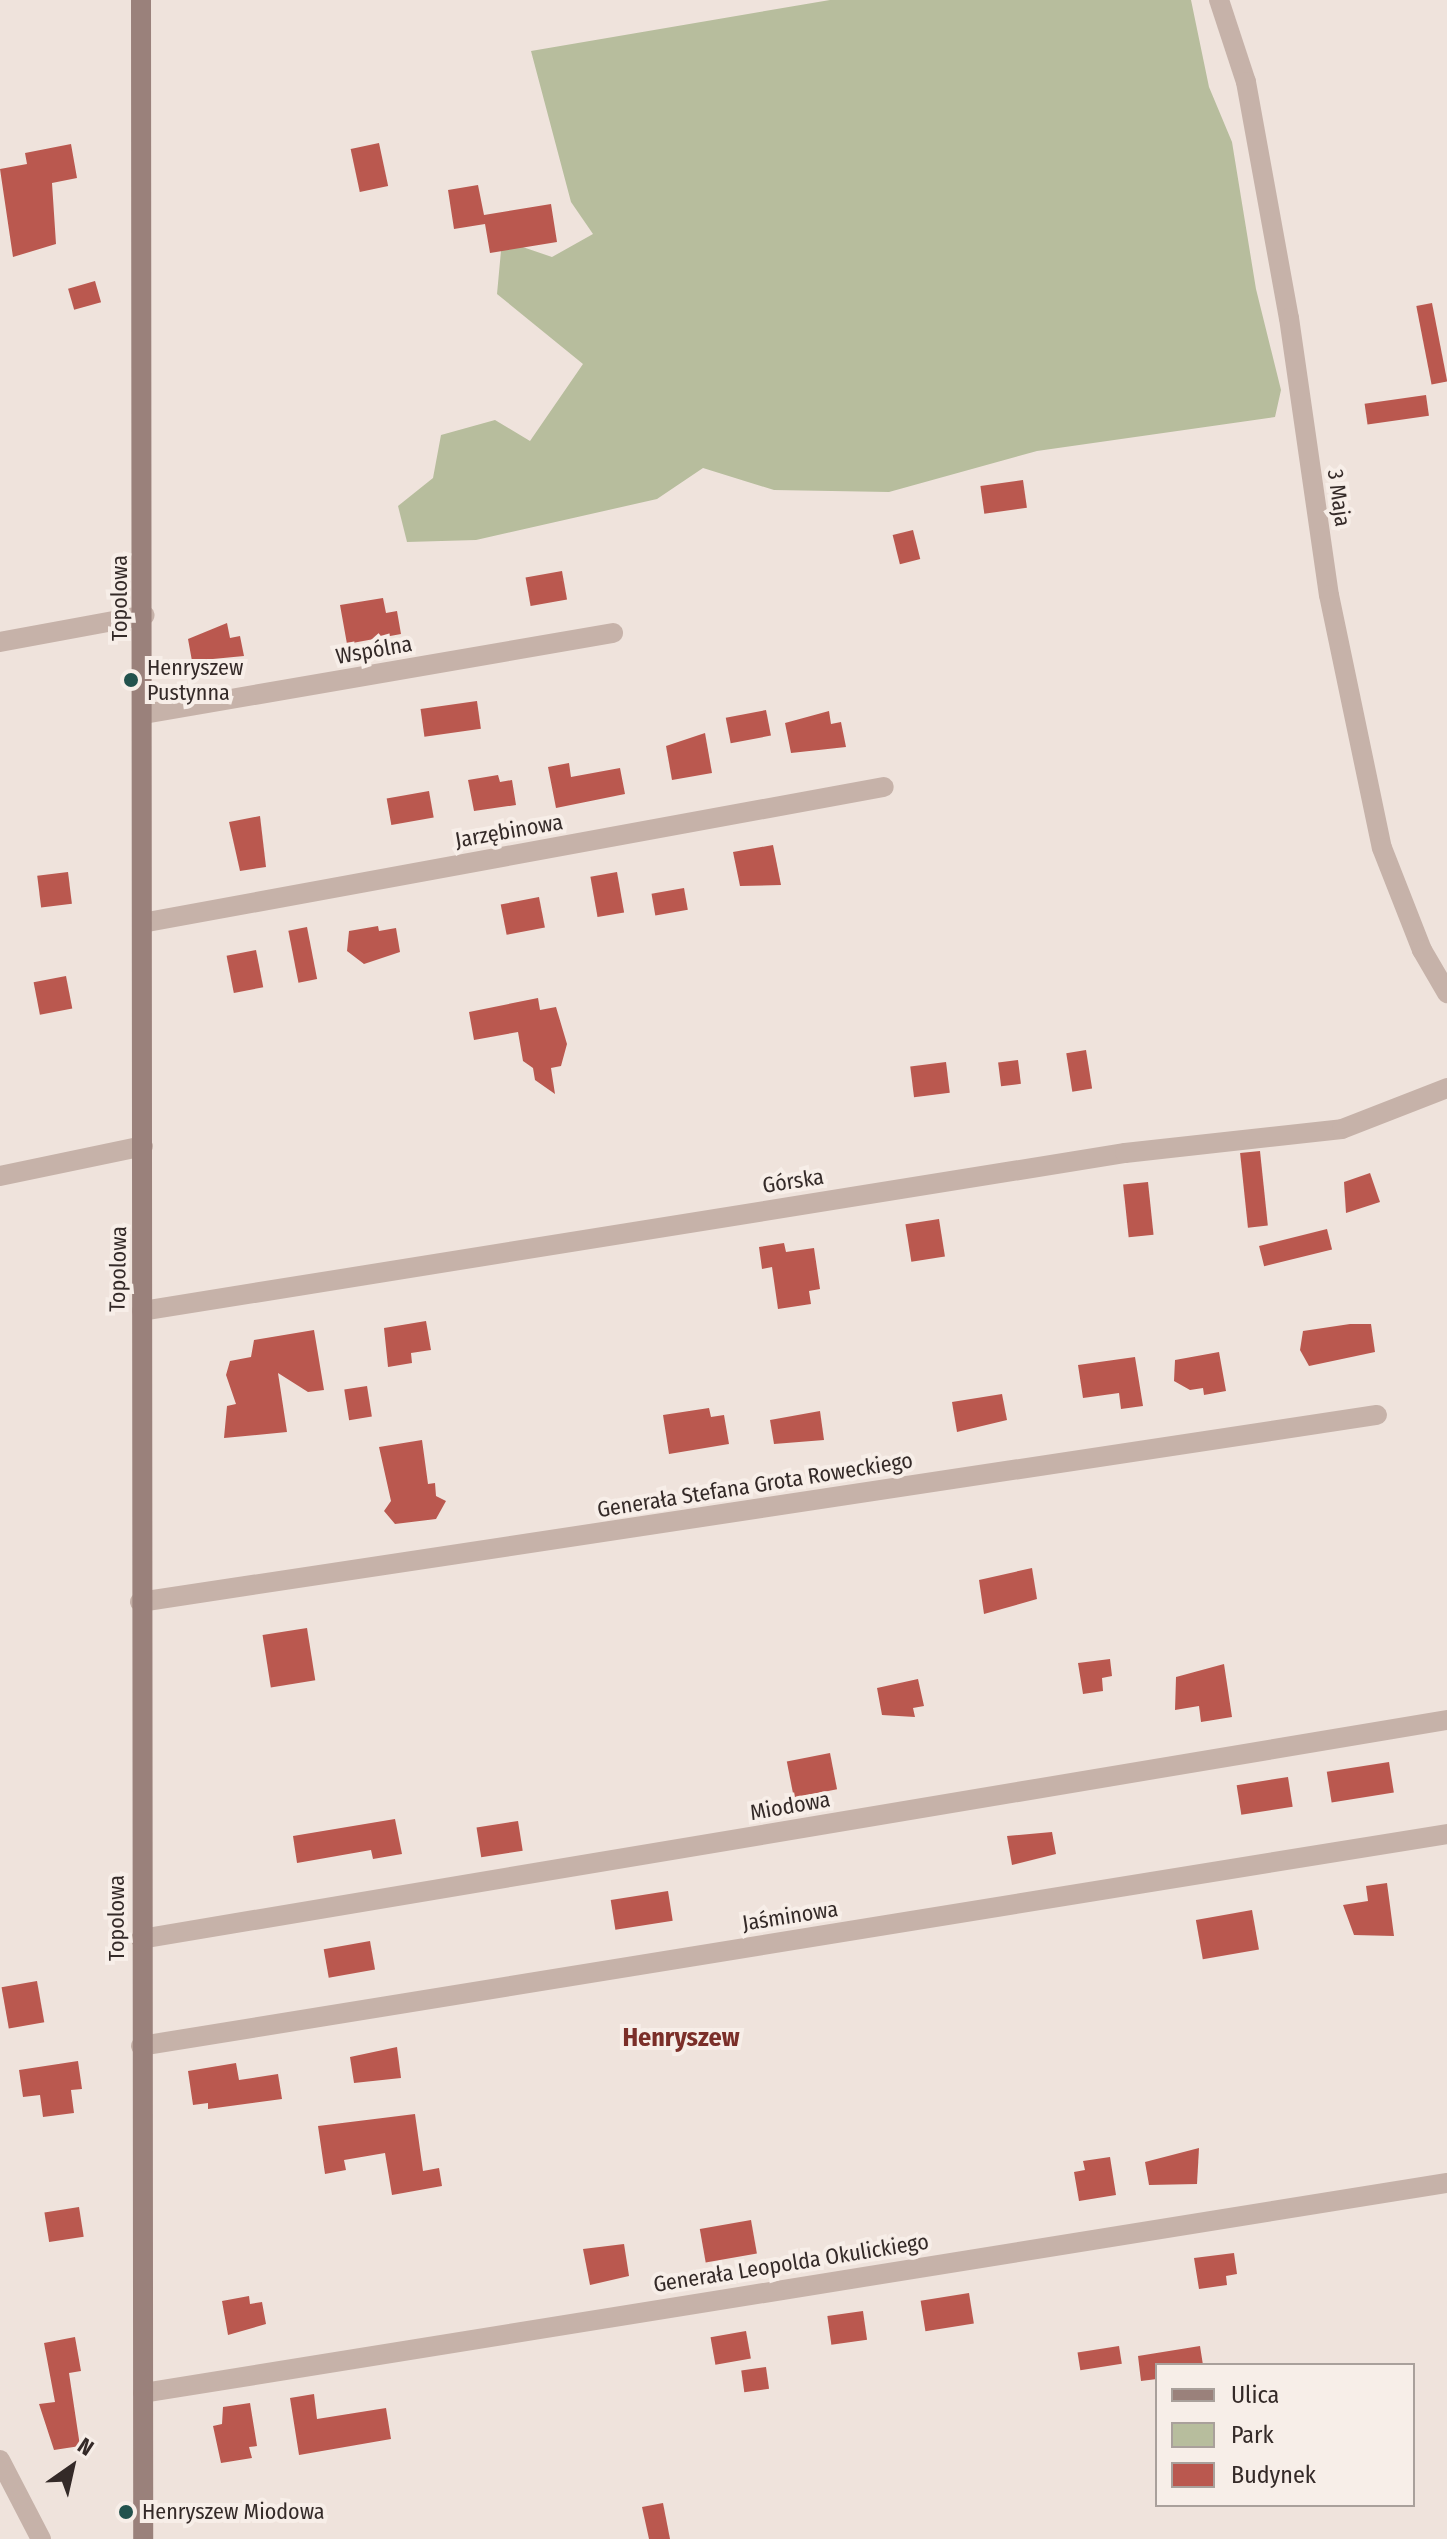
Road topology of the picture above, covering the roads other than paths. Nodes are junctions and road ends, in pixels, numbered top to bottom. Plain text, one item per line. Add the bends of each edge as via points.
1 (141, 0) edge
2 (1219, 0) edge
3 (145, 615) junction
4 (613, 633) dead end
5 (0, 642) edge
6 (144, 714) junction
7 (884, 787) dead end
8 (142, 923) junction
9 (1447, 993) edge
10 (1447, 1088) edge
11 (143, 1146) junction
12 (0, 1176) edge
13 (142, 1311) junction
14 (1377, 1415) dead end
15 (140, 1602) junction
16 (1447, 1720) edge
17 (1447, 1834) edge
18 (141, 1939) junction
19 (141, 2046) junction
20 (1447, 2183) edge
21 (143, 2393) junction
22 (0, 2460) edge
23 (41, 2539) edge
24 (143, 2539) edge

1 - 3 street, Topolowa
2 - 9 street, 3 Maja via 1246,82 1289,318 1329,595 1382,848 1422,950
3 - 5 street
3 - 6 street, Topolowa
4 - 6 street, Wspólna
6 - 8 street, Topolowa
7 - 8 street, Jarzębinowa
8 - 11 street, Topolowa
10 - 13 street, Górska via 1342,1129 1110,1156
11 - 12 street
11 - 13 street, Topolowa
13 - 15 street, Topolowa
14 - 15 street, Generała Stefana Grota Roweckiego
15 - 18 street, Topolowa
16 - 18 street, Miodowa
17 - 19 street, Jaśminowa
18 - 19 street, Topolowa
19 - 21 street, Topolowa
20 - 21 street, Generała Leopolda Okulickiego
21 - 24 street, Topolowa
22 - 23 street

